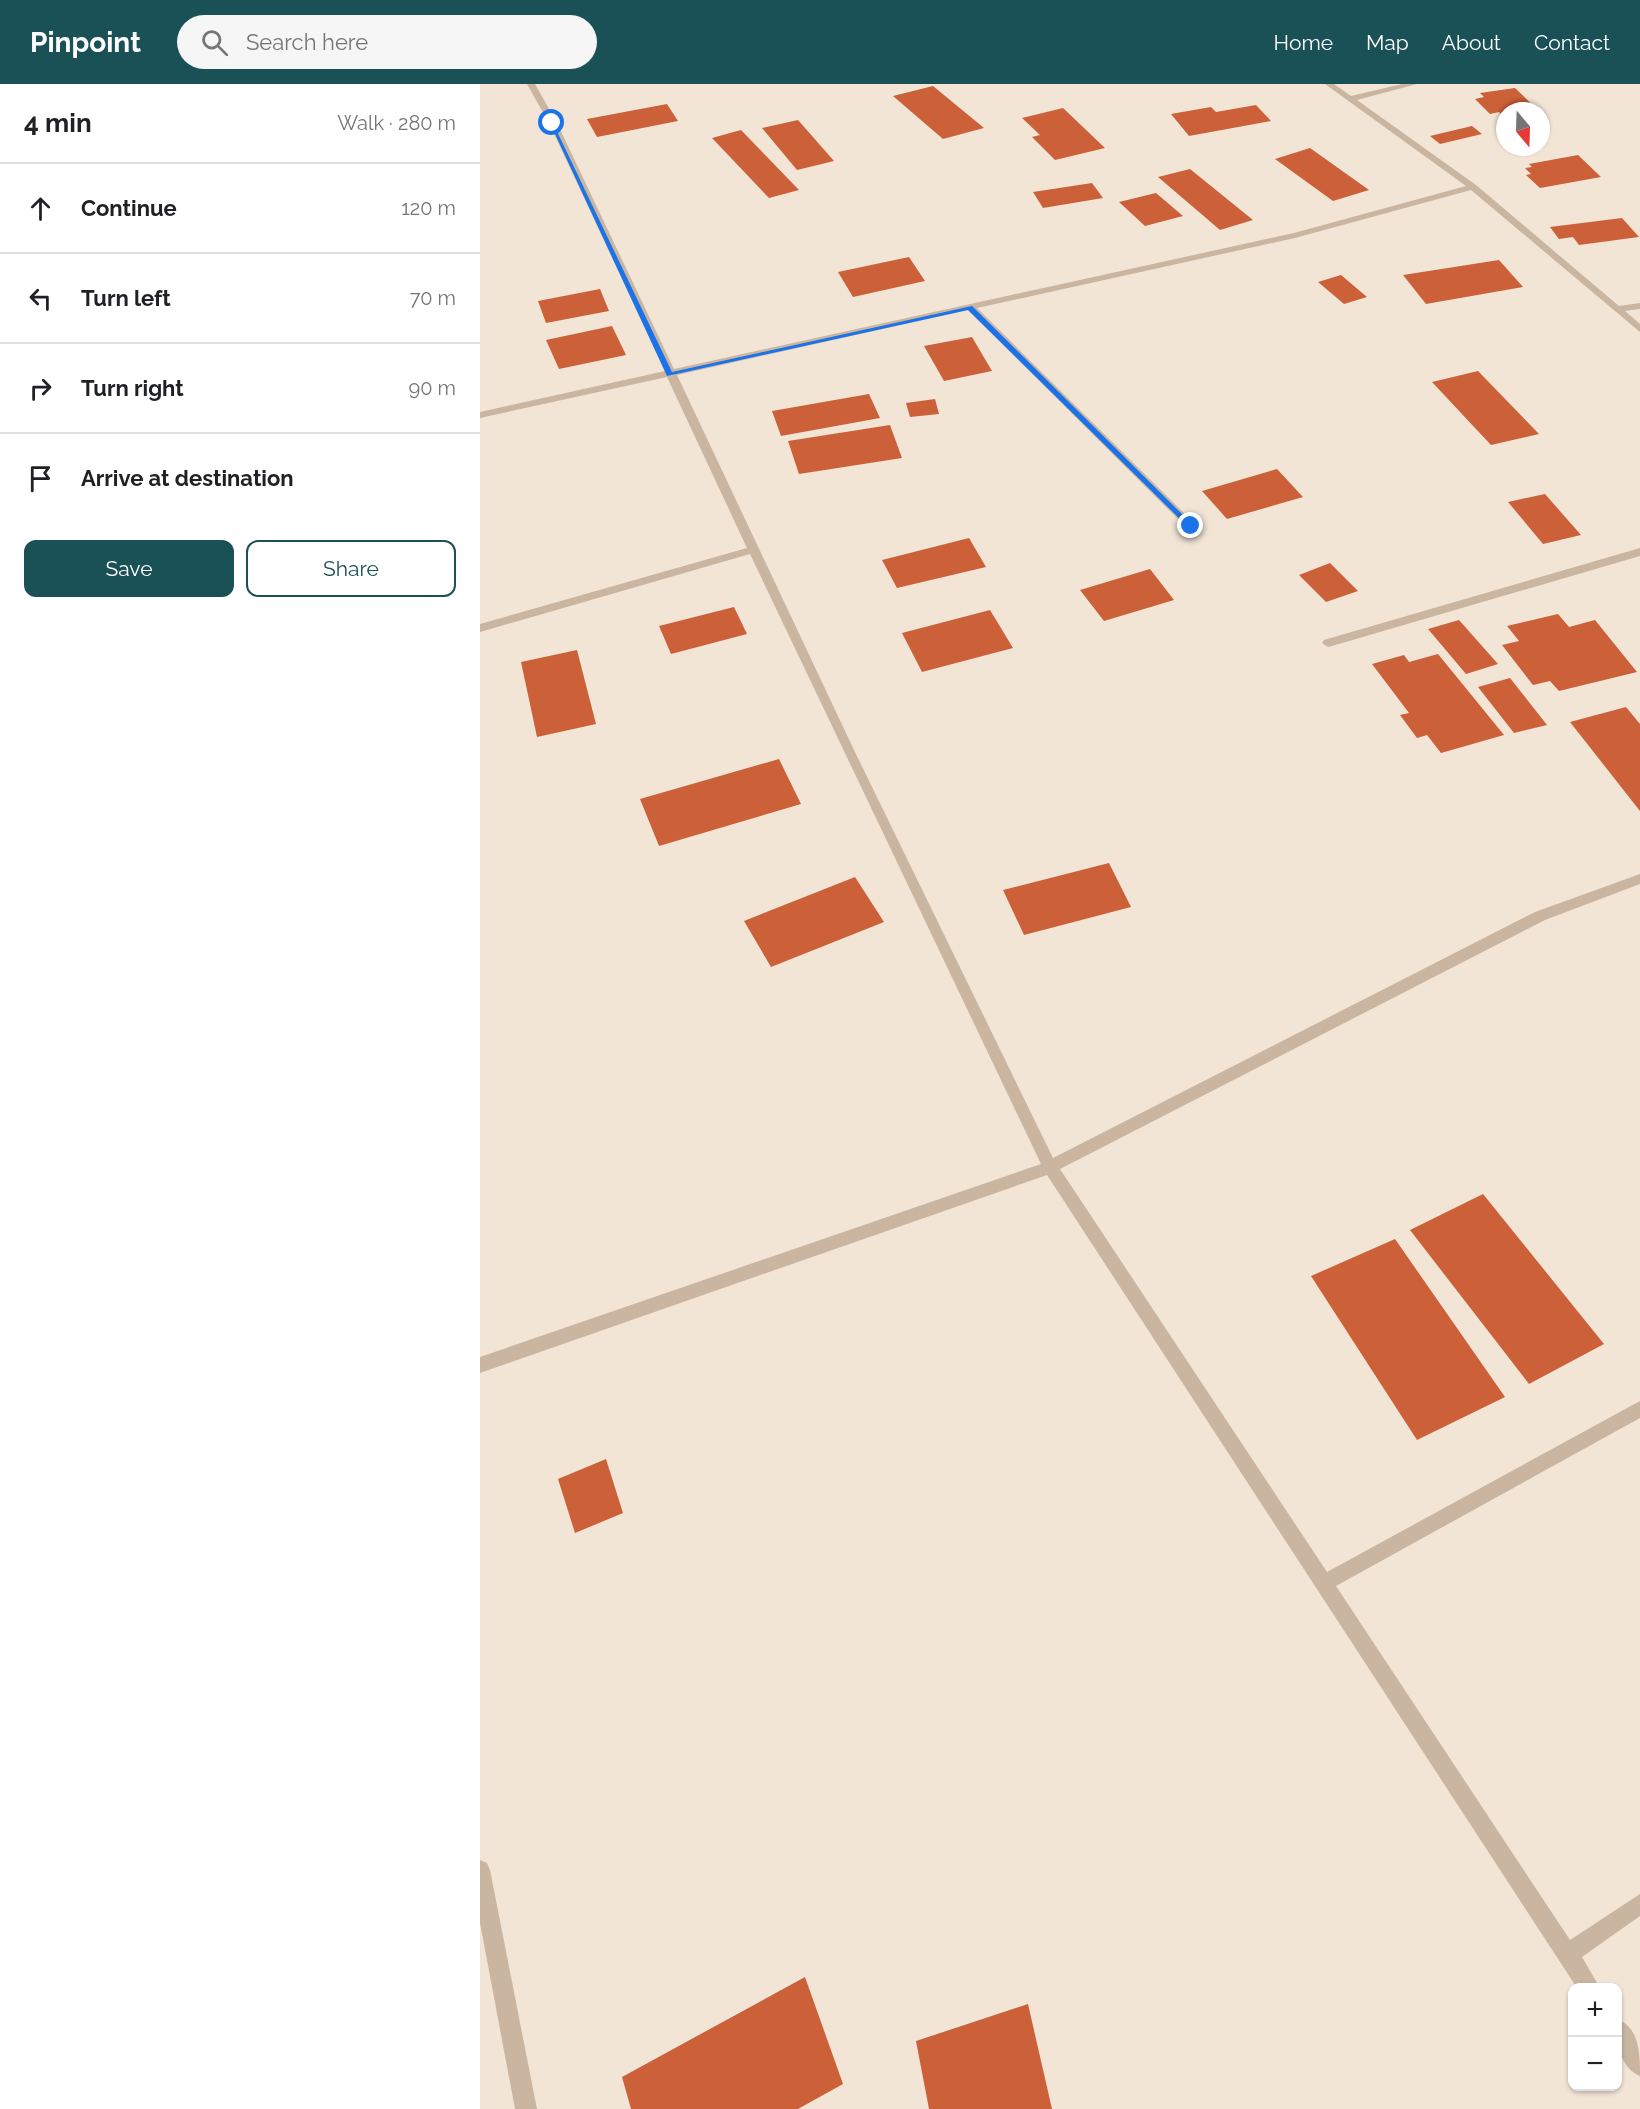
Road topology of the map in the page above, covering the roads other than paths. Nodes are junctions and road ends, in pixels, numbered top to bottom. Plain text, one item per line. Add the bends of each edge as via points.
1 (531, 84) edge
2 (1329, 84) edge
3 (1413, 84) edge
4 (1349, 99) junction
5 (1473, 188) junction
6 (1640, 306) edge
7 (970, 307) junction
8 (1618, 309) junction
9 (1640, 329) edge
10 (670, 375) junction
11 (480, 415) edge
12 (1191, 526) dead end
13 (753, 550) junction
14 (1640, 552) edge
15 (480, 628) edge
16 (1328, 643) dead end
17 (1640, 879) edge
18 (1050, 1167) junction
19 (480, 1365) edge
20 (1640, 1409) edge
21 (1324, 1583) junction
22 (480, 1870) edge
23 (1640, 1904) edge
24 (1568, 1954) junction
25 (1587, 1983) edge
26 (1622, 2037) edge
27 (1640, 2065) edge
28 (526, 2109) edge

1 - 10 street
2 - 4 street
3 - 4 street
4 - 5 street
5 - 7 street via 1295,235
5 - 8 street
6 - 8 street
7 - 10 street
7 - 12 street
8 - 9 street
10 - 11 street
10 - 13 street
13 - 15 street
13 - 18 street
14 - 16 street
17 - 18 street via 1540,916
18 - 19 street
18 - 21 street
20 - 21 street
21 - 24 street
22 - 28 street
23 - 24 street
24 - 25 street
26 - 27 street

